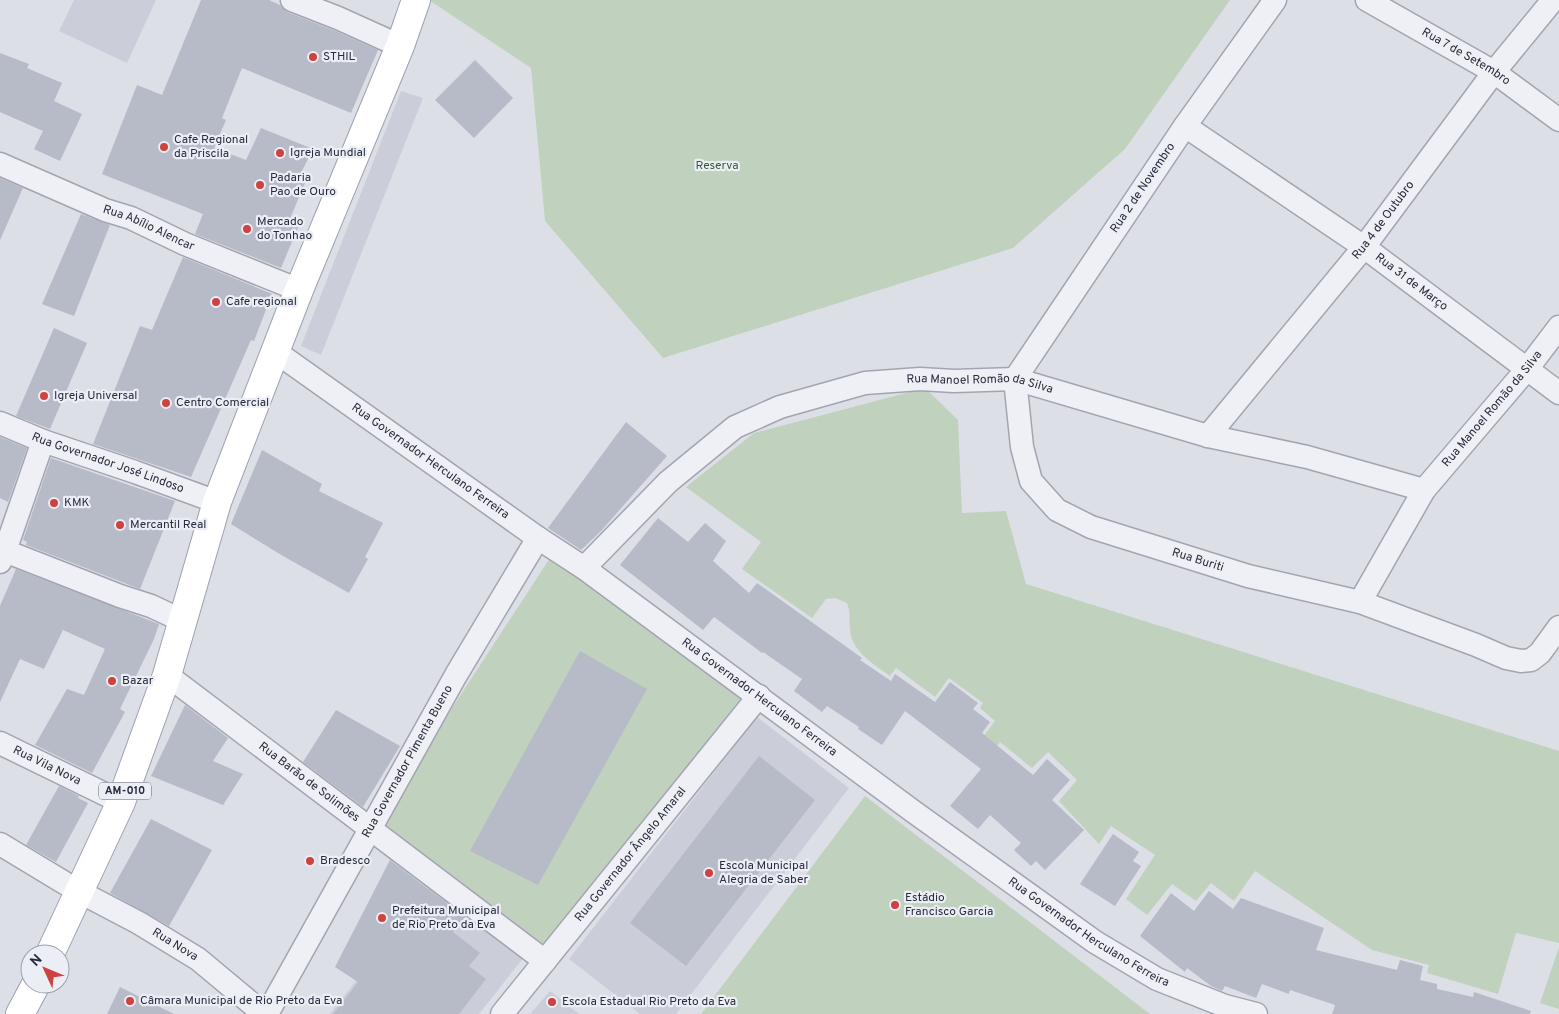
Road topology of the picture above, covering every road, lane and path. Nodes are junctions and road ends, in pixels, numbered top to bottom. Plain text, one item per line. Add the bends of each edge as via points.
1 (292, 0) edge
2 (416, 0) edge
3 (1275, 0) edge
4 (1367, 0) edge
5 (1553, 0) edge
6 (400, 46) junction
7 (1494, 72) junction
8 (1559, 120) edge
9 (1185, 126) junction
10 (0, 164) edge
11 (1364, 247) junction
12 (300, 290) junction
13 (1559, 327) edge
14 (276, 352) junction
15 (1527, 369) junction
16 (1015, 379) junction
17 (1559, 393) edge
18 (0, 423) edge
19 (1208, 436) junction
20 (43, 441) junction
21 (1424, 490) junction
22 (217, 502) junction
23 (538, 538) junction
24 (3, 557) edge
25 (584, 568) junction
26 (1360, 602) junction
27 (183, 621) junction
28 (1559, 627) edge
29 (167, 674) junction
30 (759, 696) junction
31 (0, 743) edge
32 (121, 802) junction
33 (370, 828) junction
34 (0, 844) edge
35 (78, 891) junction
36 (54, 944) edge
37 (545, 961) junction
38 (31, 994) edge
39 (1224, 1010) edge
40 (20, 1014) edge
41 (265, 1014) edge
42 (502, 1014) edge
43 (1256, 1014) edge

1 - 6 street
2 - 6 main road, AM-010
3 - 9 street, Rua 2 de Novembro
4 - 7 street, Rua 7 de Setembro
5 - 7 street, Rua 4 de Outubro
6 - 12 main road, AM-010
7 - 8 street, Rua 7 de Setembro
7 - 11 street, Rua 4 de Outubro
9 - 11 street, Rua 31 de Março
9 - 16 street, Rua 2 de Novembro
10 - 12 street, Rua Abílio Alencar
11 - 15 street, Rua 31 de Março
11 - 19 street, Rua 4 de Outubro
12 - 14 main road, AM-010
13 - 15 street, Rua Manoel Romão da Silva
14 - 22 main road, AM-010
14 - 23 street, Rua Governador Herculano Ferreira
15 - 17 street, Rua 31 de Março
15 - 21 street, Rua Manoel Romão da Silva
16 - 19 street, Rua Manoel Romão da Silva
16 - 25 street, Rua Manoel Romão da Silva via 920,379 865,383 780,406 735,428 668,482
16 - 26 street, Rua Buriti via 1022,447 1031,481 1057,510 1091,527 1248,576
18 - 20 street, Rua Governador José Lindoso
19 - 21 street, Rua Manoel Romão da Silva via 1308,457
20 - 22 street, Rua Governador José Lindoso
20 - 24 street
21 - 26 street, Rua Manoel Romão da Silva
22 - 27 main road, AM-010
23 - 25 street, Rua Governador Herculano Ferreira
23 - 33 street, Rua Governador Pimenta Bueno
24 - 27 street via 150,606
25 - 30 street, Rua Governador Herculano Ferreira
26 - 28 street, Rua Buriti via 1521,661 1531,660 1540,653
27 - 29 main road, AM-010
29 - 32 main road, AM-010
29 - 33 street, Rua Barão de Solimões
30 - 37 street, Rua Governador Ângelo Amaral
30 - 39 street, Rua Governador Herculano Ferreira via 1095,942 1156,979
31 - 32 street, Rua Vila Nova
32 - 35 main road, AM-010
33 - 37 street, Rua Barão de Solimões
33 - 41 street, Rua Governador Pimenta Bueno
34 - 35 street, Rua Nova
35 - 36 main road, AM-010
35 - 41 street, Rua Nova via 198,959
37 - 42 street, Rua Governador Ângelo Amaral
38 - 40 main road
39 - 43 street, Rua Governador Herculano Ferreira

